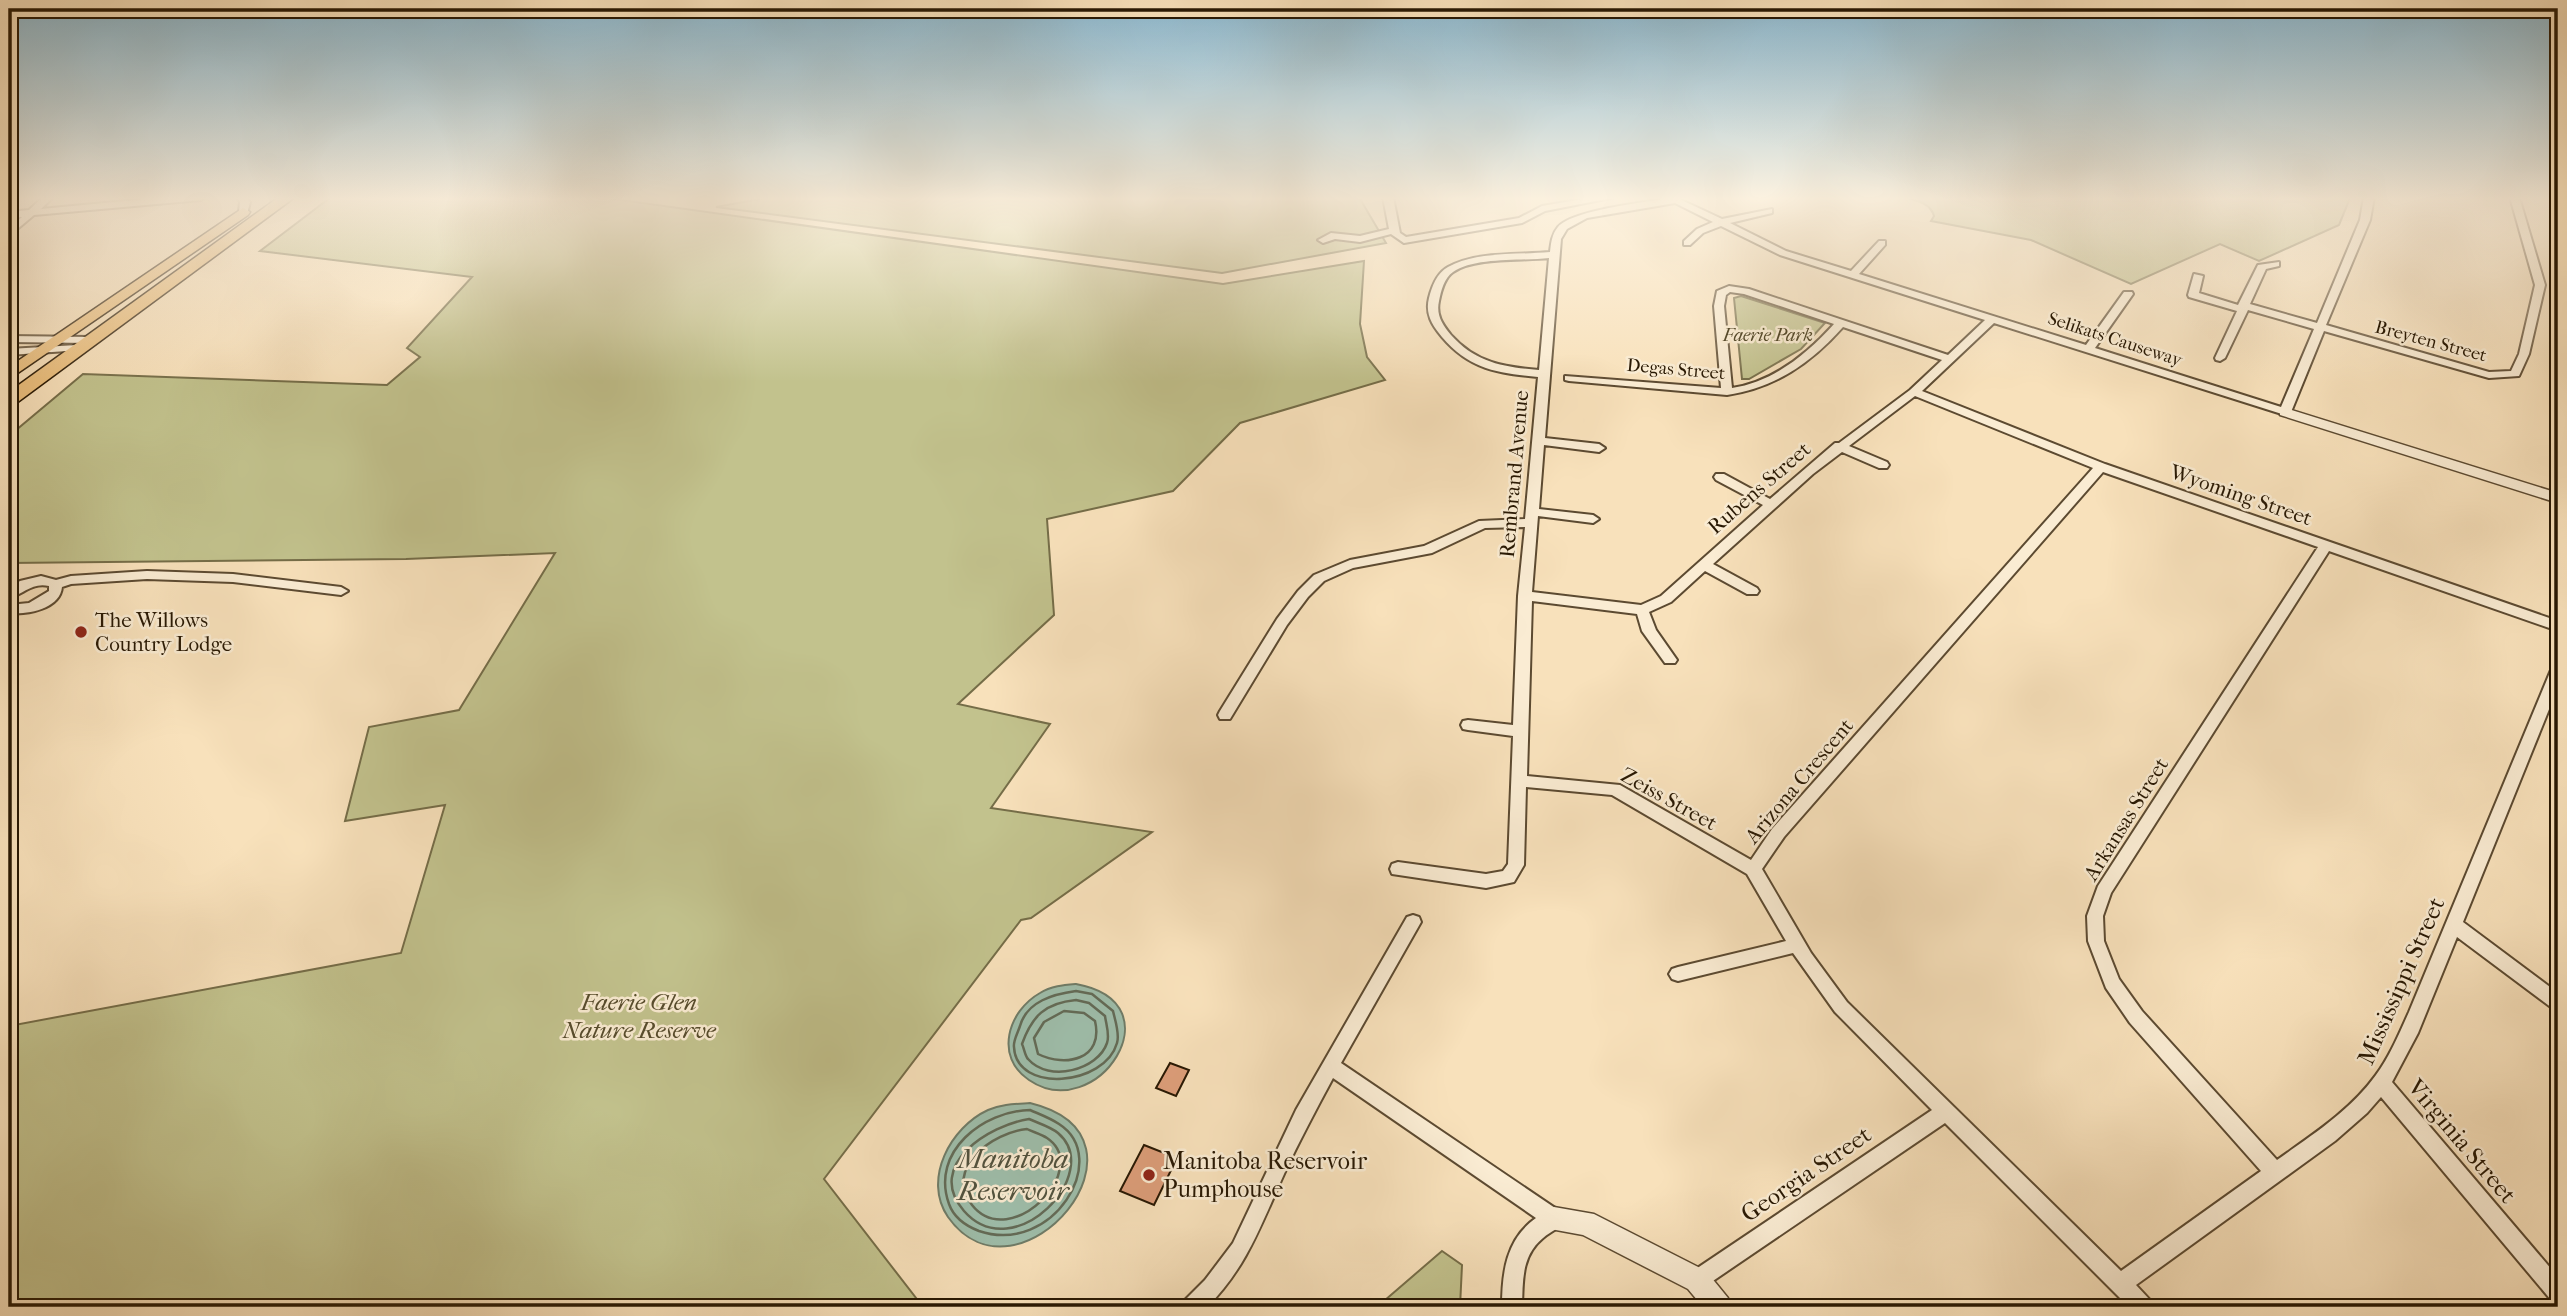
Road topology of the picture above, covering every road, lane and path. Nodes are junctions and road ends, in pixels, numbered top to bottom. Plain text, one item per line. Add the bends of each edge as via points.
1 (177, 258) edge
2 (200, 258) edge
3 (1527, 258) edge
4 (1554, 258) edge
5 (1801, 258) edge
6 (1868, 258) edge
7 (2349, 258) edge
8 (2532, 258) edge
9 (2276, 264) dead end
10 (1852, 276) junction
11 (2198, 276) dead end
12 (2128, 294) dead end
13 (2242, 307) junction
14 (1992, 320) junction
15 (1841, 323) junction
16 (2321, 328) junction
17 (9, 339) edge
18 (73, 343) junction
19 (41, 350) junction
20 (2088, 350) junction
21 (9, 352) edge
22 (2220, 358) dead end
23 (1949, 359) junction
24 (9, 374) edge
25 (1543, 374) junction
26 (1569, 378) dead end
27 (9, 385) edge
28 (1727, 392) junction
29 (1914, 392) junction
30 (9, 400) edge
31 (2286, 412) junction
32 (1540, 441) junction
33 (1839, 446) junction
34 (1599, 448) dead end
35 (1883, 464) dead end
36 (2101, 467) junction
37 (1720, 477) dead end
38 (2558, 498) edge
39 (1772, 505) junction
40 (1532, 517) junction
41 (1593, 519) dead end
42 (2326, 545) junction
43 (1704, 565) junction
44 (56, 584) junction
45 (12, 590) edge
46 (341, 591) dead end
47 (1752, 591) dead end
48 (1525, 596) junction
49 (9, 609) edge
50 (1642, 610) junction
51 (2558, 626) edge
52 (1670, 660) dead end
53 (2558, 670) edge
54 (1224, 715) dead end
55 (1468, 726) dead end
56 (1520, 731) junction
57 (1518, 781) junction
58 (1398, 869) dead end
59 (1753, 869) junction
60 (1413, 922) dead end
61 (2454, 925) junction
62 (1797, 945) junction
63 (1678, 974) dead end
64 (2558, 1003) edge
65 (1332, 1067) junction
66 (2383, 1085) junction
67 (1945, 1112) junction
68 (2276, 1174) junction
69 (1554, 1219) junction
70 (1698, 1280) junction
71 (2120, 1284) junction
72 (2558, 1293) edge
73 (1192, 1307) edge
74 (1511, 1307) edge
75 (1719, 1307) edge
76 (2143, 1307) edge

1 - 18 main road
2 - 18 main road
3 - 25 street via 1453,268 1440,281 1432,310 1443,333 1470,360
4 - 25 street, Rembrand Avenue
5 - 10 street, Selikats Causeway
6 - 10 street
7 - 16 street
8 - 16 street, Breyten Street via 2540,285 2515,374 2489,375
9 - 13 street via 2262,267
10 - 14 street, Selikats Causeway
11 - 13 street via 2193,295
12 - 20 street
13 - 16 street
13 - 22 street
14 - 20 street, Selikats Causeway
14 - 23 street, Rubens Street
15 - 23 street
15 - 28 street, Degas Street via 1817,349 1764,384
15 - 28 street via 1745,290 1725,291 1719,306
16 - 31 street
17 - 18 street
18 - 19 main road
18 - 27 main road
18 - 30 main road
19 - 21 street
19 - 24 main road
20 - 31 street, Selikats Causeway
23 - 29 street, Rubens Street
25 - 32 street, Rembrand Avenue
26 - 28 street, Degas Street
29 - 33 street, Rubens Street
29 - 36 street, Wyoming Street
31 - 38 street, Selikats Causeway
32 - 34 street
32 - 40 street, Rembrand Avenue
33 - 35 street
33 - 39 street, Rubens Street
36 - 42 street, Wyoming Street
36 - 59 street, Arizona Crescent via 1778,833
37 - 39 street
39 - 43 street, Rubens Street
40 - 41 street
40 - 48 street, Rembrand Avenue
40 - 54 street via 1483,523 1438,547 1350,564 1319,578 1282,622
42 - 51 street, Wyoming Street
42 - 68 street, Arkansas Street via 2104,891 2095,916 2098,953 2122,999
43 - 47 street
43 - 50 street, Rubens Street via 1666,599
44 - 45 street via 41,580
44 - 46 street via 192,575
44 - 49 street via 55,593 43,602
48 - 50 street
48 - 56 street, Rembrand Avenue
50 - 52 street via 1649,631
53 - 61 street, Mississippi Street
55 - 56 street
56 - 57 street, Rembrand Avenue
57 - 58 street, Rembrand Avenue via 1517,865 1508,877 1486,881
57 - 59 street, Zeiss Street via 1615,789
59 - 62 street, Arizona Crescent
60 - 65 street
61 - 64 street
61 - 66 street, Mississippi Street
62 - 63 street
62 - 67 street, Arizona Crescent via 1842,1007
65 - 69 street
65 - 73 street via 1289,1143 1249,1237 1218,1284
66 - 68 street, Mississippi Street via 2361,1110
66 - 72 street, Virginia Street
67 - 70 street, Georgia Street
67 - 71 street, Arizona Crescent
68 - 71 street, Mississippi Street
69 - 70 street via 1585,1223
69 - 74 street via 1532,1231 1520,1246
70 - 75 street
71 - 76 street, Arizona Crescent

